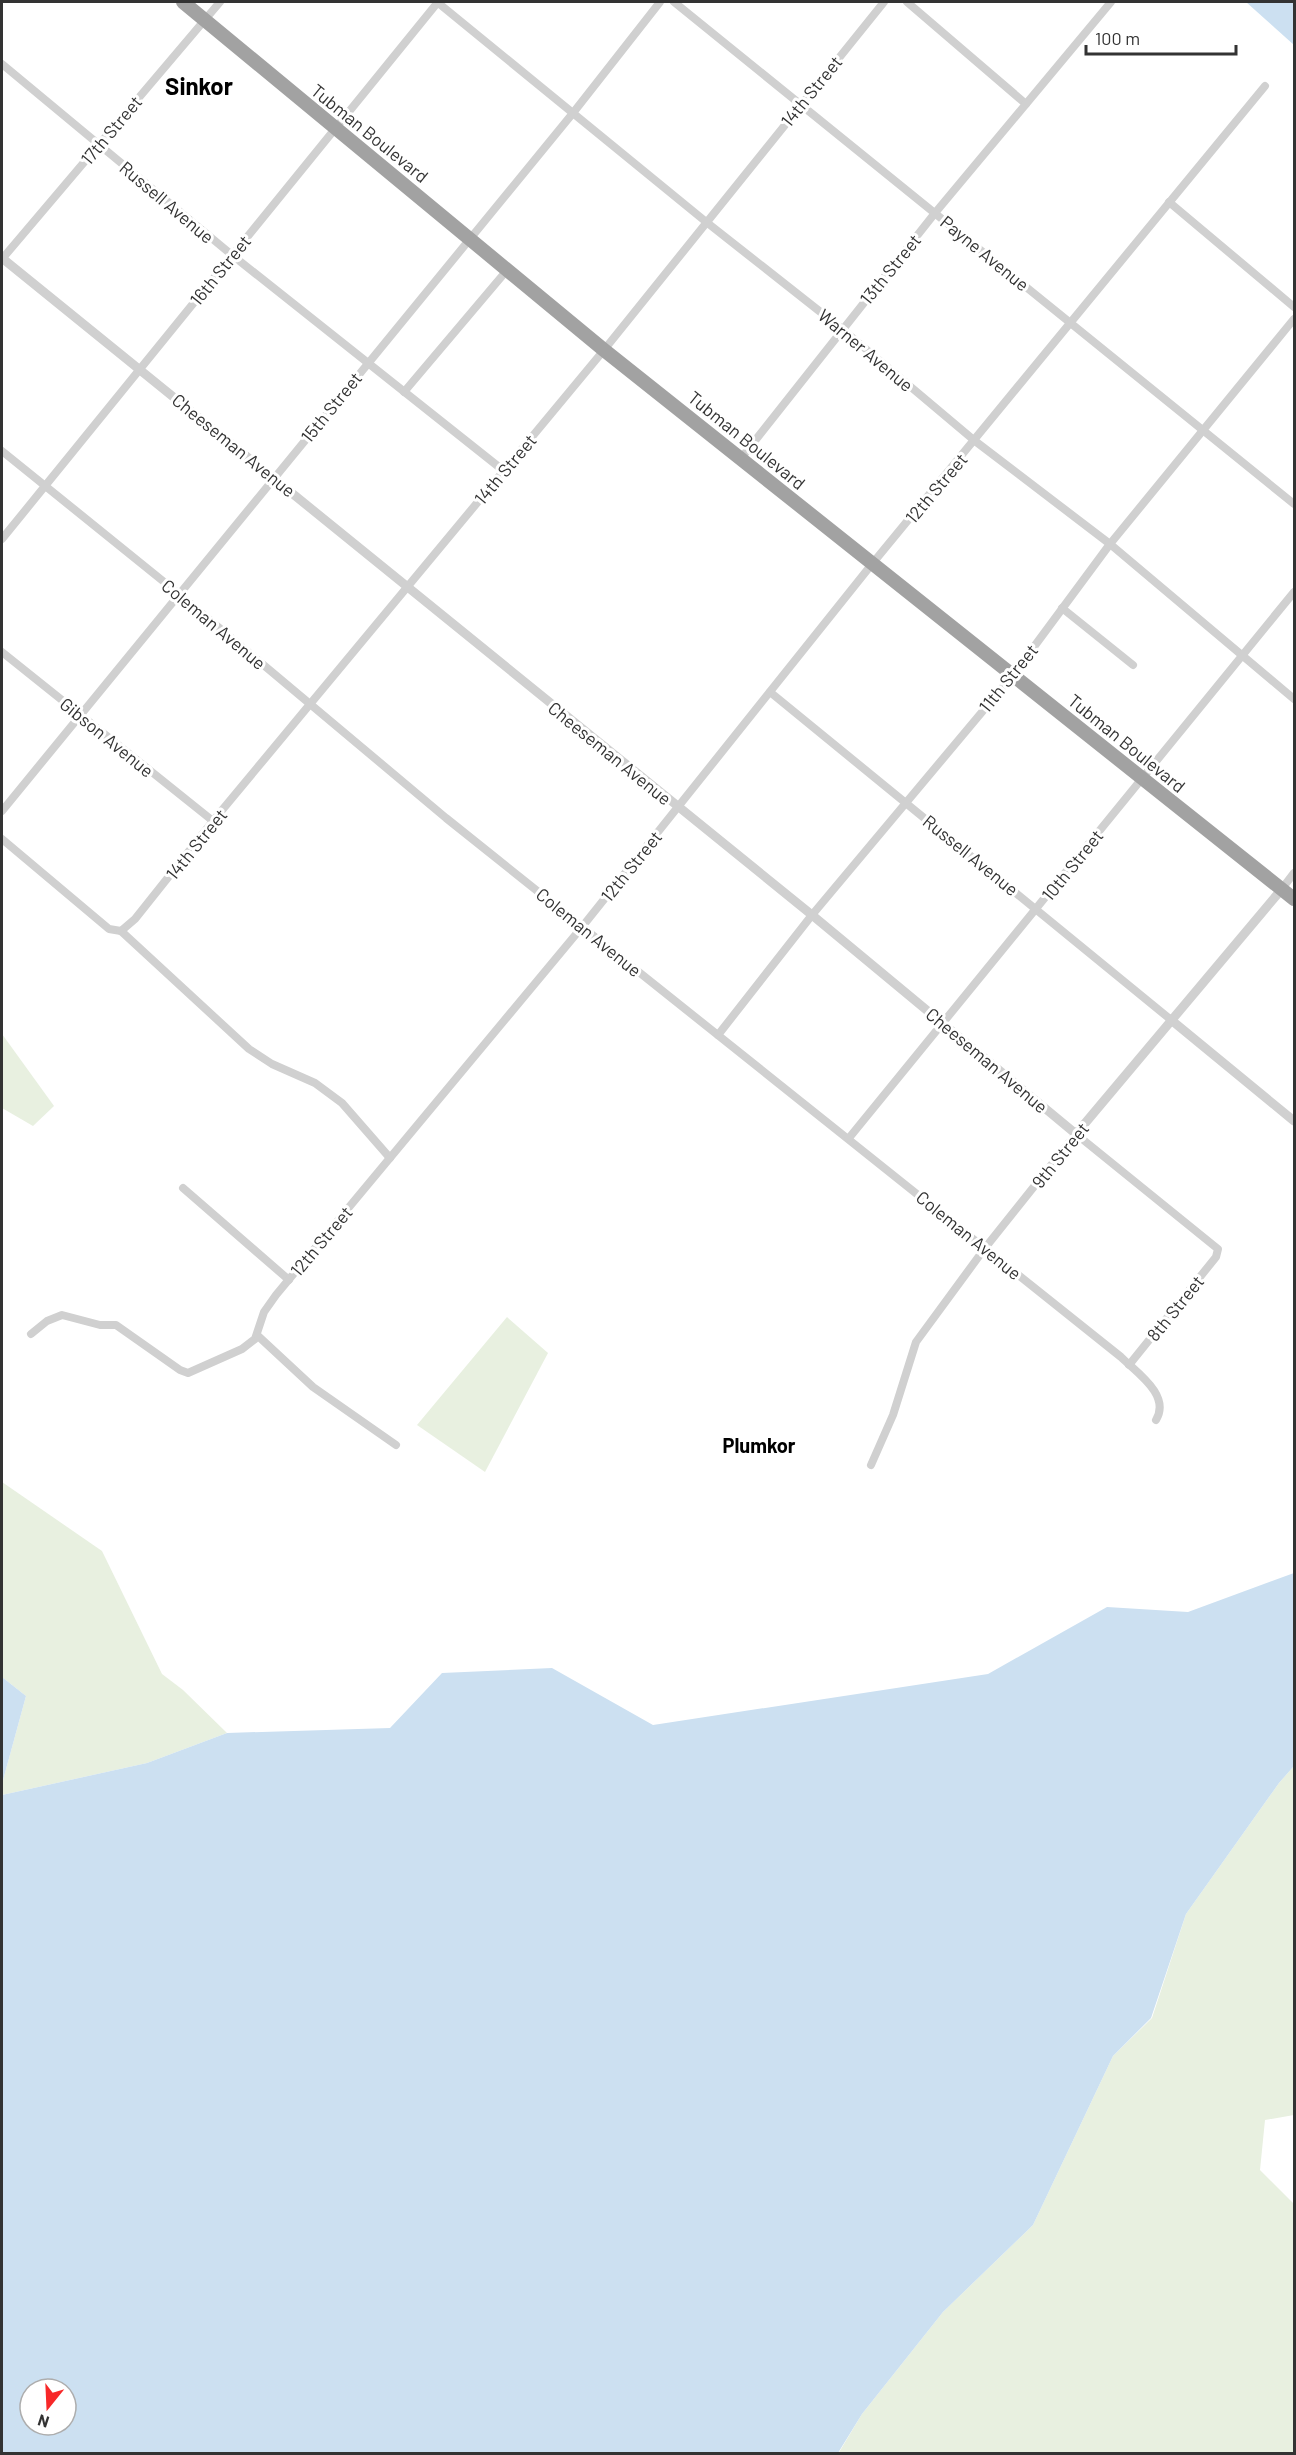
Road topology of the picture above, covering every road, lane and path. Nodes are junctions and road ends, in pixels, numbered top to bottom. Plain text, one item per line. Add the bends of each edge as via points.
1 (183, 2) edge
2 (220, 2) edge
3 (437, 2) edge
4 (660, 2) edge
5 (674, 2) edge
6 (884, 2) edge
7 (907, 2) edge
8 (1111, 2) edge
9 (206, 20) junction
10 (2, 64) edge
11 (1265, 86) dead end
12 (800, 104) junction
13 (1026, 104) junction
14 (573, 113) junction
15 (335, 128) junction
16 (99, 145) junction
17 (1168, 202) junction
18 (935, 213) junction
19 (705, 221) junction
20 (469, 237) junction
21 (232, 255) junction
22 (2, 259) edge
23 (508, 269) junction
24 (1294, 307) edge
25 (1294, 319) edge
26 (1072, 323) junction
27 (842, 329) junction
28 (604, 350) junction
29 (367, 362) junction
30 (141, 369) junction
31 (404, 392) junction
32 (1202, 430) junction
33 (975, 441) junction
34 (2, 451) edge
35 (742, 458) junction
36 (504, 471) junction
37 (274, 477) junction
38 (45, 486) junction
39 (1294, 504) edge
40 (2, 539) edge
41 (1110, 544) junction
42 (872, 564) junction
43 (408, 587) junction
44 (1294, 592) edge
45 (179, 594) junction
46 (1062, 608) junction
47 (2, 652) edge
48 (1242, 657) junction
49 (1133, 665) dead end
50 (1013, 675) junction
51 (771, 692) junction
52 (1294, 699) edge
53 (312, 706) junction
54 (81, 716) junction
55 (1143, 778) junction
56 (906, 802) junction
57 (678, 808) junction
58 (2, 811) edge
59 (213, 821) junction
60 (2, 839) edge
61 (1294, 873) edge
62 (1281, 890) junction
63 (1294, 899) edge
64 (1037, 909) junction
65 (812, 915) junction
66 (582, 927) junction
67 (121, 931) junction
68 (1170, 1020) junction
69 (944, 1024) junction
70 (718, 1035) junction
71 (1294, 1121) edge
72 (1076, 1134) junction
73 (849, 1138) junction
74 (390, 1158) junction
75 (183, 1188) dead end
76 (985, 1248) junction
77 (1218, 1249) joint
78 (289, 1280) junction
79 (31, 1334) dead end
80 (257, 1335) junction
81 (1129, 1365) junction
82 (1156, 1420) dead end
83 (396, 1445) dead end
84 (871, 1465) dead end

1 - 9 highway, Tubman Boulevard
2 - 9 street, 17th Street
3 - 14 street, Warner Avenue
3 - 15 street, 16th Street
4 - 14 street, 15th Street
5 - 12 street, Payne Avenue
6 - 12 street, 14th Street
7 - 13 street
8 - 13 street, 13th Street
9 - 15 highway, Tubman Boulevard
9 - 16 street, 17th Street
10 - 16 street, Russell Avenue
11 - 17 street, 12th Street
12 - 18 street, Payne Avenue
12 - 19 street, 14th Street
13 - 18 street, 13th Street
14 - 19 street, Warner Avenue
14 - 20 street, 15th Street
15 - 20 highway, Tubman Boulevard
15 - 21 street, 16th Street
16 - 21 street, Russell Avenue
16 - 22 street, 17th Street
17 - 24 street
17 - 26 street, 12th Street
18 - 26 street, Payne Avenue
18 - 27 street, 13th Street
19 - 27 street, Warner Avenue
19 - 28 street, 14th Street
20 - 23 highway, Tubman Boulevard
20 - 29 street, 15th Street
21 - 29 street, Russell Avenue
21 - 30 street, 16th Street
22 - 30 street, Cheeseman Avenue
23 - 28 highway, Tubman Boulevard
23 - 31 street
25 - 32 street, 11th Street
26 - 32 street, Payne Avenue
26 - 33 street, 12th Street
27 - 33 street, Warner Avenue
27 - 35 street, 13th Street
28 - 35 highway, Tubman Boulevard
28 - 36 street, 14th Street
29 - 31 street, Russell Avenue
29 - 37 street, 15th Street
30 - 37 street, Cheeseman Avenue
30 - 38 street, 16th Street
31 - 36 street, Russell Avenue
32 - 39 street, Payne Avenue
32 - 41 street, 11th Street
33 - 41 street, Warner Avenue
33 - 42 street, 12th Street
34 - 38 street, Coleman Avenue
35 - 42 highway, Tubman Boulevard
36 - 43 street, 14th Street
37 - 43 street, Cheeseman Avenue
37 - 45 street, 15th Street
38 - 40 street, 16th Street
38 - 45 street, Coleman Avenue
41 - 46 street, 11th Street
41 - 48 street, Warner Avenue
42 - 50 highway, Tubman Boulevard
42 - 51 street, 12th Street
43 - 53 street, 14th Street
43 - 57 street, Cheeseman Avenue
44 - 48 street, 10th Street
45 - 53 street, Coleman Avenue
45 - 54 street, 15th Street
46 - 49 street
46 - 50 street, 11th Street
47 - 54 street, Gibson Avenue
48 - 52 street, Warner Avenue
48 - 55 street, 10th Street
50 - 55 highway, Tubman Boulevard
50 - 56 street, 11th Street
51 - 56 street, Russell Avenue
51 - 57 street, 12th Street
53 - 59 street, 14th Street
53 - 66 street, Coleman Avenue
54 - 58 street, 15th Street
54 - 59 street, Gibson Avenue
55 - 62 highway, Tubman Boulevard
55 - 64 street, 10th Street
56 - 64 street, Russell Avenue
56 - 65 street, 11th Street
57 - 65 street, Cheeseman Avenue
57 - 66 street, 12th Street
59 - 67 street, 14th Street via 135,919
60 - 67 street via 109,928
61 - 62 street, 9th Street
62 - 63 highway, Tubman Boulevard
62 - 68 street, 9th Street
64 - 68 street, Russell Avenue
64 - 69 street, 10th Street
65 - 69 street, Cheeseman Avenue
65 - 70 street, 11th Street
66 - 70 street, Coleman Avenue
66 - 74 street, 12th Street
67 - 74 street via 249,1048 272,1064 315,1083 342,1103
68 - 71 street
68 - 72 street, 9th Street
69 - 72 street, Cheeseman Avenue
69 - 73 street, 10th Street
70 - 73 street, Coleman Avenue
72 - 76 street, 9th Street
72 - 77 street, Cheeseman Avenue
73 - 76 street, Coleman Avenue
74 - 78 street, 12th Street
75 - 78 street
76 - 81 street, Coleman Avenue
76 - 84 street, 9th Street via 916,1342 893,1415
77 - 81 street, 8th Street via 1216,1257
78 - 80 street, 12th Street via 264,1312
79 - 80 street via 62,1315 116,1325 188,1373 242,1349
80 - 83 street via 313,1388
81 - 82 street, Coleman Avenue via 1158,1396 1160,1410

